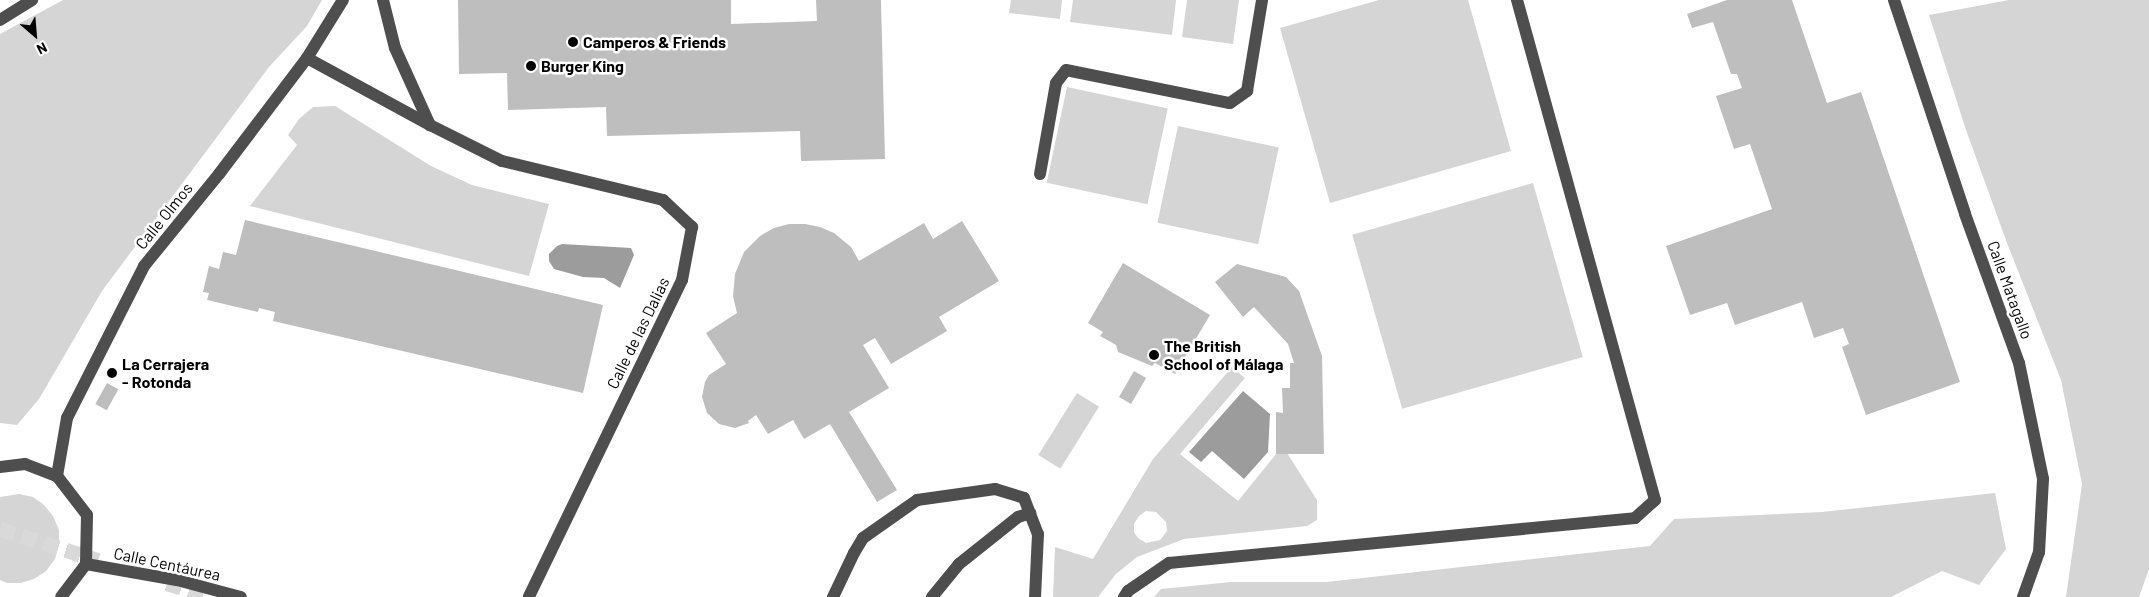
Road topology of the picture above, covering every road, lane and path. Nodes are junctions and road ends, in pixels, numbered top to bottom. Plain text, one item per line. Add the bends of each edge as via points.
1 (32, 0) edge
2 (343, 0) edge
3 (383, 0) edge
4 (1262, 0) edge
5 (1517, 0) edge
6 (1894, 0) edge
7 (0, 20) edge
8 (307, 58) junction
9 (430, 125) junction
10 (1040, 174) dead end
11 (0, 467) edge
12 (57, 476) junction
13 (1030, 513) junction
14 (86, 564) junction
15 (61, 597) edge
16 (242, 597) edge
17 (529, 597) edge
18 (834, 597) edge
19 (932, 597) edge
20 (1035, 597) edge
21 (1124, 597) edge
22 (2023, 597) edge

1 - 7 street
2 - 8 street, Calle Olmos
3 - 9 street via 395,48
4 - 10 street via 1247,91 1230,103 1066,70 1056,83
5 - 21 street via 1655,500 1635,518 1169,564
6 - 22 street, Calle Matagallo via 2023,381 2043,479 2039,552
8 - 9 street, Calle de las Dalias
8 - 12 street, Calle Olmos via 144,266 67,418
9 - 17 street, Calle de las Dalias via 502,161 663,200 692,227 682,280
11 - 12 street via 25,464
12 - 14 street via 86,515
13 - 18 street via 1024,498 995,489 917,500 863,538
13 - 19 street via 1018,517 959,564
13 - 20 street via 1038,534
14 - 15 street
14 - 16 street, Calle Centáurea via 177,580

